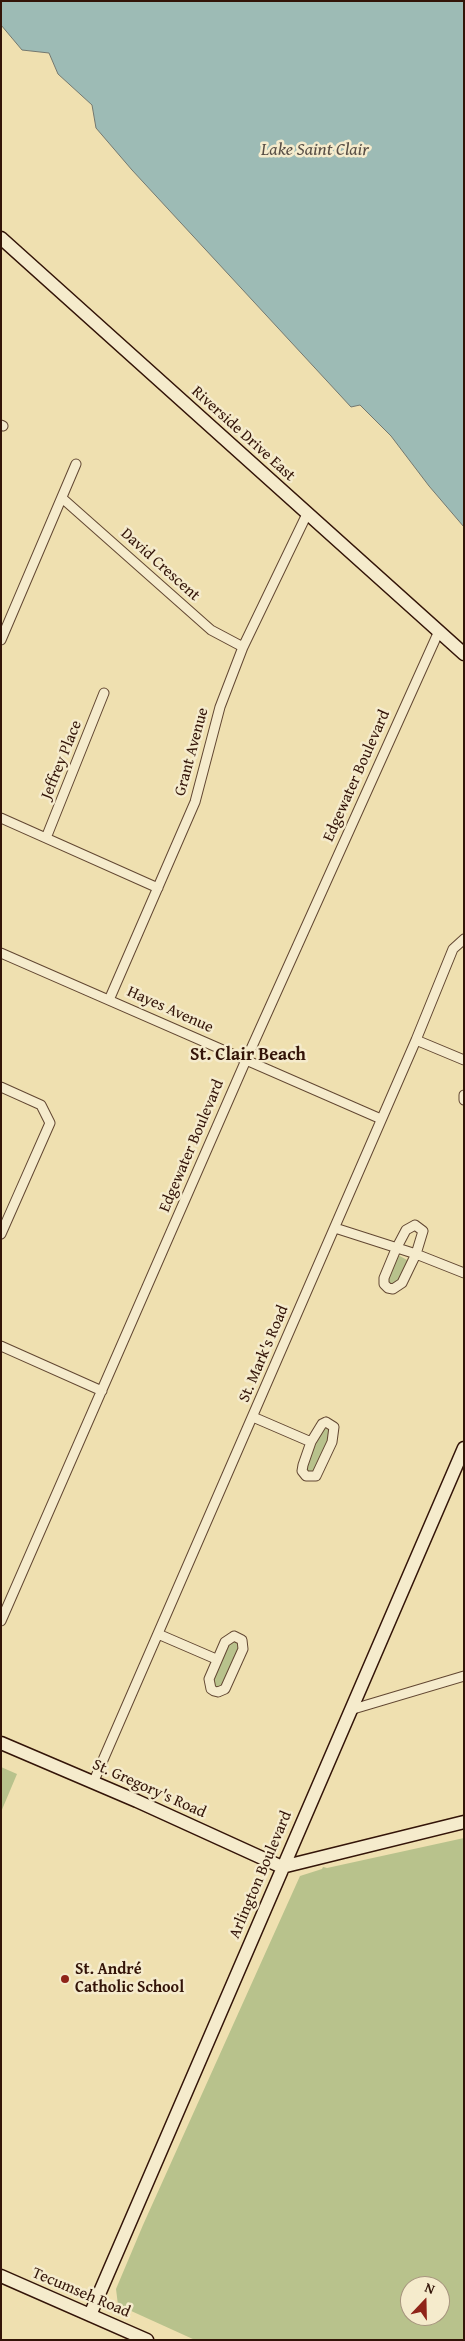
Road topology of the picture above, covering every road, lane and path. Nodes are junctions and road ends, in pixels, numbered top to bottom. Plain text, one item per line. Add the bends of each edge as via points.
1 (1, 238) edge
2 (76, 464) dead end
3 (62, 498) junction
4 (307, 514) junction
5 (439, 631) junction
6 (1, 640) edge
7 (243, 647) junction
8 (464, 654) edge
9 (104, 693) dead end
10 (1, 818) edge
11 (46, 838) junction
12 (158, 888) junction
13 (464, 939) edge
14 (1, 953) edge
15 (109, 1000) junction
16 (416, 1040) junction
17 (246, 1060) junction
18 (464, 1060) edge
19 (1, 1087) edge
20 (464, 1095) edge
21 (464, 1100) edge
22 (381, 1119) junction
23 (335, 1228) junction
24 (1, 1234) edge
25 (396, 1249) junction
26 (416, 1254) junction
27 (464, 1273) edge
28 (1, 1346) edge
29 (102, 1391) junction
30 (253, 1417) junction
31 (311, 1442) junction
32 (464, 1448) edge
33 (1, 1621) edge
34 (158, 1634) junction
35 (216, 1658) junction
36 (464, 1676) edge
37 (350, 1710) junction
38 (1, 1743) edge
39 (93, 1783) junction
40 (464, 1822) edge
41 (282, 1867) junction
42 (1, 2276) edge
43 (90, 2315) junction
44 (147, 2340) edge

1 - 4 street, Riverside Drive East
2 - 3 street
3 - 6 street
3 - 7 street, David Crescent via 211,630
4 - 5 street, Riverside Drive East
4 - 7 street, Grant Avenue
5 - 8 street, Riverside Drive East
5 - 17 street, Edgewater Boulevard
7 - 12 street, Grant Avenue via 220,707 196,802
9 - 11 street, Jeffrey Place
10 - 11 street
11 - 12 street
12 - 15 street, Grant Avenue
13 - 16 street, St. Mark's Road via 454,949
14 - 15 street, Hayes Avenue
15 - 17 street, Hayes Avenue
16 - 18 street
16 - 22 street, St. Mark's Road
17 - 22 street, Hayes Avenue
17 - 29 street, Edgewater Boulevard
19 - 24 street via 41,1105 50,1123
20 - 21 street
22 - 23 street, St. Mark's Road
23 - 25 street
23 - 30 street, St. Mark's Road
25 - 26 street
25 - 26 street via 406,1230 415,1225 423,1230
25 - 26 street via 384,1278 384,1284 393,1289 402,1283
26 - 27 street
28 - 29 street
29 - 33 street, Edgewater Boulevard
30 - 31 street
30 - 34 street, St. Mark's Road
31 - 31 street via 302,1471 311,1477 321,1469 335,1435 331,1423 322,1424
32 - 37 street, Arlington Boulevard
34 - 35 street
34 - 39 street, St. Mark's Road
35 - 35 street via 209,1685 218,1692 226,1689 244,1649 242,1640 234,1636 229,1638
36 - 37 street
37 - 41 street, Arlington Boulevard
38 - 39 street, St. Gregory's Road
39 - 41 street, St. Gregory's Road
40 - 41 street
41 - 43 street, Arlington Boulevard
42 - 43 street, Tecumseh Road
43 - 44 street, Tecumseh Road

